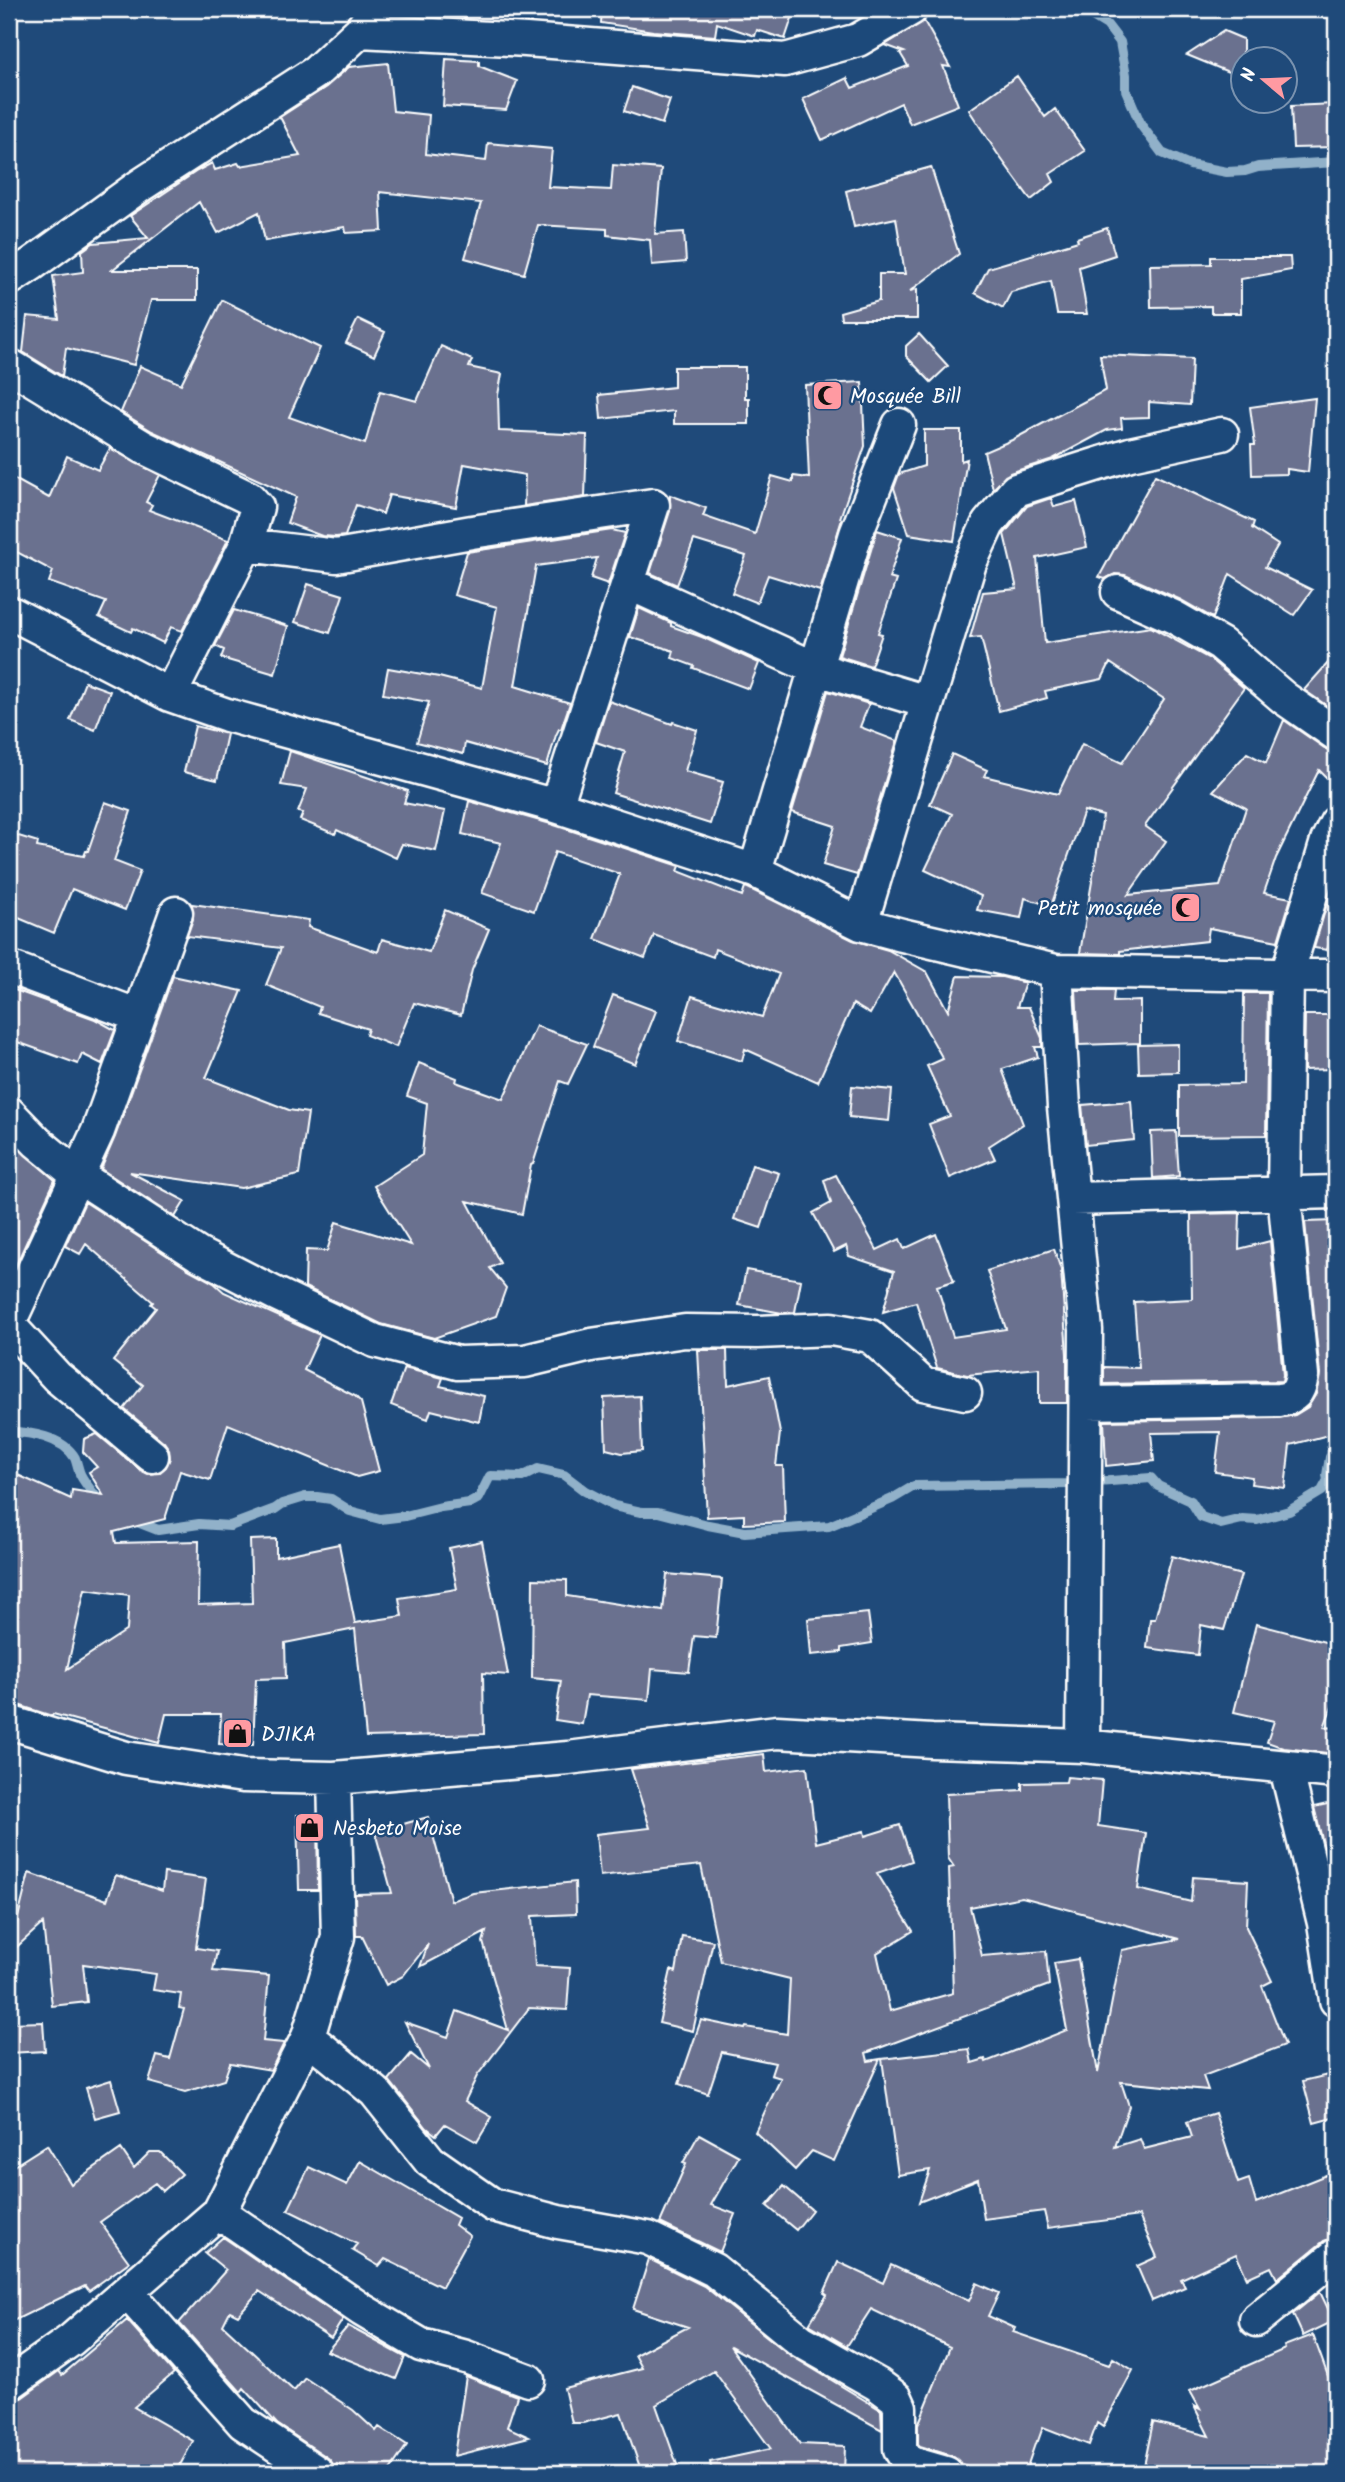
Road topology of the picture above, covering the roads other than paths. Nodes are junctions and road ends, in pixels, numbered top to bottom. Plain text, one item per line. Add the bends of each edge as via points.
1 (911, 9) edge
2 (368, 20) edge
3 (9, 279) edge
4 (9, 365) edge
5 (899, 425) dead end
6 (1222, 434) dead end
7 (246, 545) junction
8 (628, 583) junction
9 (1118, 592) dead end
10 (9, 612) edge
11 (817, 669) junction
12 (170, 695) junction
13 (927, 702) junction
14 (1336, 734) edge
15 (556, 806) junction
16 (1336, 823) edge
17 (755, 871) junction
18 (176, 913) dead end
19 (861, 924) junction
20 (9, 967) edge
21 (1056, 971) junction
22 (1287, 975) junction
23 (1336, 976) edge
24 (139, 1016) junction
25 (9, 1114) edge
26 (77, 1175) junction
27 (1336, 1192) edge
28 (1283, 1194) junction
29 (1073, 1199) junction
30 (9, 1324) edge
31 (965, 1393) dead end
32 (1086, 1417) junction
33 (152, 1456) dead end
34 (9, 1722) edge
35 (1083, 1746) junction
36 (1286, 1768) junction
37 (1336, 1772) edge
38 (334, 1778) junction
39 (1336, 2000) edge
40 (308, 2037) junction
41 (219, 2213) junction
42 (1336, 2255) edge
43 (127, 2292) junction
44 (1256, 2320) dead end
45 (528, 2380) dead end
46 (9, 2384) edge
47 (318, 2473) edge
48 (946, 2473) edge

1 - 2 street via 858,40 785,60 538,41
2 - 3 street via 316,72 141,185
4 - 7 street via 144,446 249,498 257,507
5 - 11 street via 856,534
6 - 13 street via 1130,454 1016,490 988,524 970,563
7 - 8 street via 336,556 653,505
7 - 12 street
8 - 11 street
8 - 15 street
9 - 14 street via 1221,644 1284,698
10 - 12 street
11 - 13 street
11 - 17 street
12 - 15 street
13 - 19 street
15 - 17 street
16 - 22 street
17 - 19 street
18 - 24 street
19 - 21 street
20 - 24 street
21 - 22 street
21 - 29 street
22 - 23 street
22 - 28 street
24 - 26 street via 98,1131
25 - 26 street
26 - 30 street
26 - 31 street via 198,1254 274,1293 375,1341 458,1363 525,1361 591,1345 685,1331 831,1329 870,1336 923,1384
27 - 28 street
28 - 29 street
28 - 32 street via 1302,1376 1299,1391 1279,1400
29 - 32 street via 1086,1330
30 - 33 street via 57,1377
32 - 35 street
34 - 38 street via 126,1758 243,1776
35 - 36 street
35 - 38 street via 777,1732 568,1758
36 - 37 street
36 - 39 street via 1324,1923
38 - 40 street via 338,1937
40 - 41 street
40 - 48 street via 375,2092 430,2161 493,2205 648,2238 714,2270 801,2341 896,2398 900,2449 908,2462
41 - 43 street
41 - 45 street via 421,2345
42 - 44 street
43 - 46 street
43 - 47 street via 243,2423

